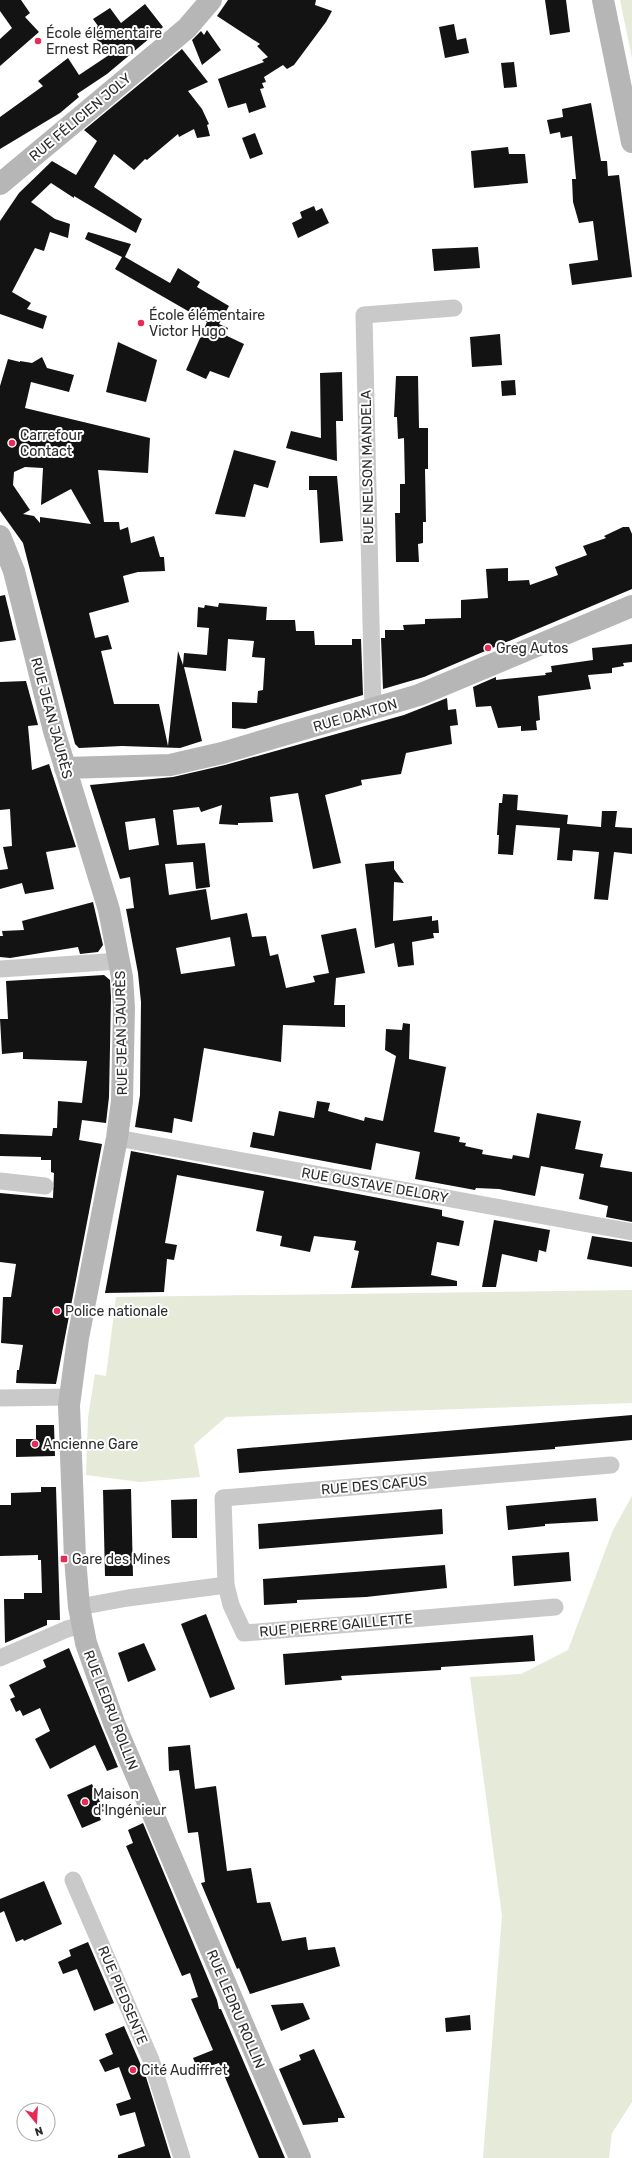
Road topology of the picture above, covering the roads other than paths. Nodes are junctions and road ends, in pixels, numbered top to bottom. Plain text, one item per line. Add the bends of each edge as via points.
1 (211, 0) edge
2 (603, 0) edge
3 (632, 142) edge
4 (0, 184) edge
5 (454, 308) dead end
6 (0, 536) edge
7 (632, 606) edge
8 (373, 710) junction
9 (65, 768) junction
10 (120, 961) junction
11 (0, 969) edge
12 (117, 1138) junction
13 (0, 1181) edge
14 (45, 1186) dead end
15 (632, 1232) edge
16 (70, 1397) junction
17 (0, 1398) edge
18 (611, 1465) dead end
19 (226, 1585) junction
20 (555, 1607) dead end
21 (81, 1616) junction
22 (0, 1658) edge
23 (73, 1880) dead end
24 (182, 2158) edge
25 (300, 2158) edge

1 - 4 street, RUE FÉLICIEN JOLY via 168,44
2 - 3 street
5 - 8 street, RUE NELSON MANDELA via 364,315
6 - 9 street, RUE JEAN JAURÈS via 14,571
7 - 8 street, RUE DANTON via 447,685
8 - 9 street, RUE DANTON via 180,764
9 - 10 street, RUE JEAN JAURÈS via 109,910
10 - 11 street
10 - 12 street, RUE JEAN JAURÈS via 124,1073
12 - 15 street, RUE GUSTAVE DELORY
12 - 16 street, RUE JEAN JAURÈS via 85,1300
13 - 14 street
16 - 17 street
16 - 21 street, RUE LEDRU ROLLIN via 75,1558
18 - 19 street, RUE DES CAFUS via 223,1498
19 - 20 street, RUE PIERRE GAILLETTE via 231,1606 244,1633
19 - 21 street via 123,1598
21 - 22 street via 67,1629
21 - 25 street, RUE LEDRU ROLLIN via 95,1673 114,1723
23 - 24 street, RUE PIEDSENTE via 153,2065

